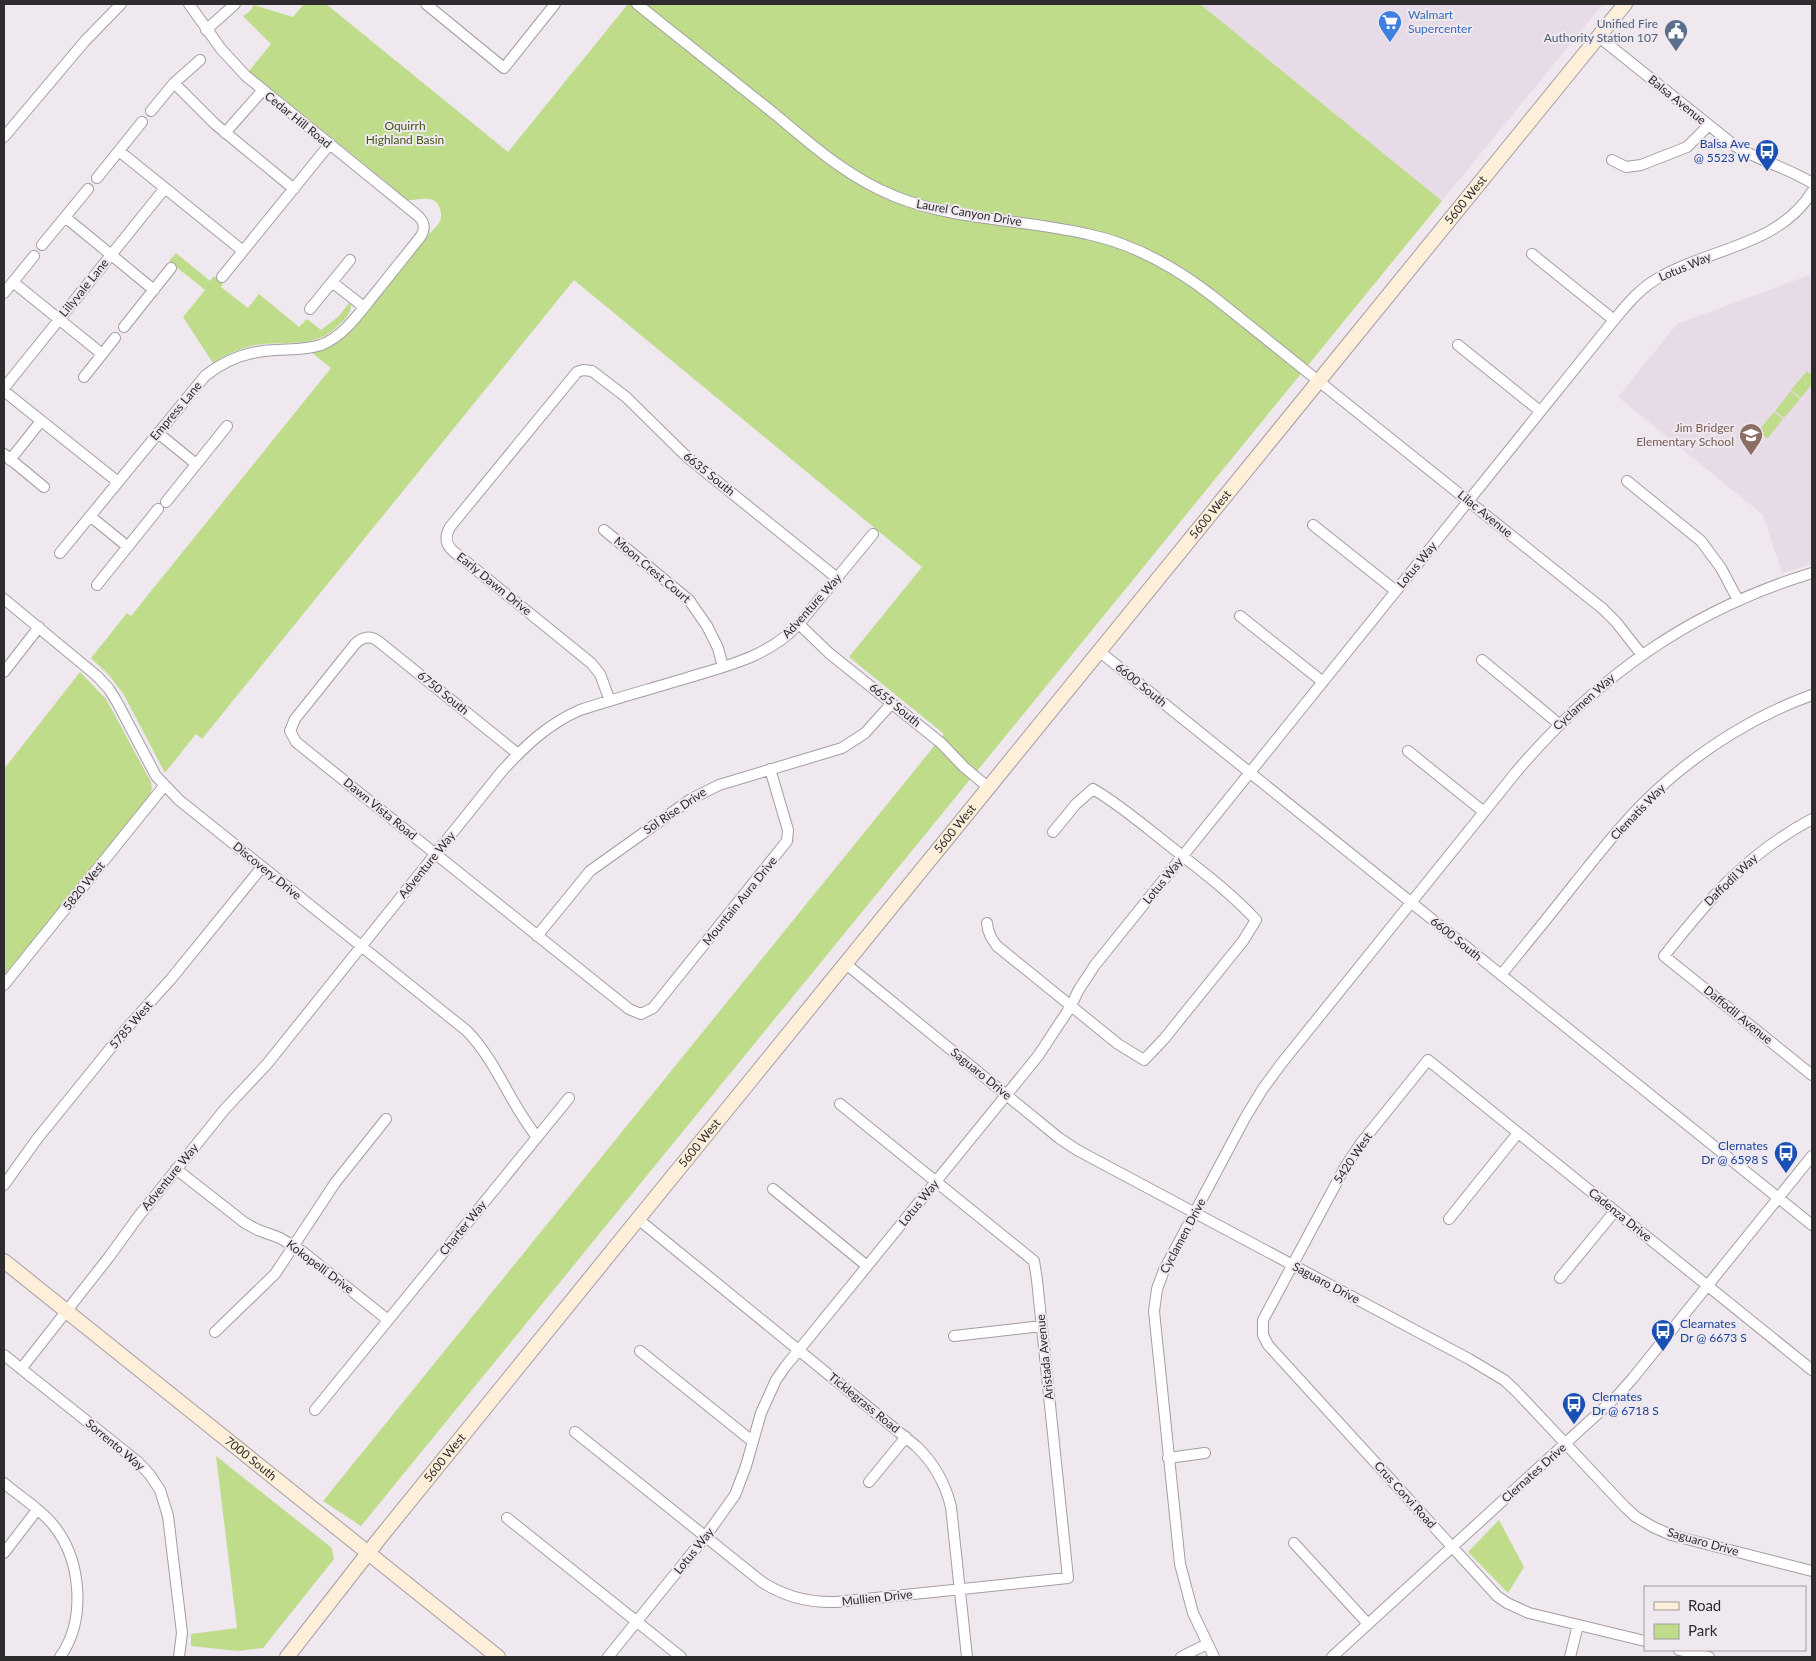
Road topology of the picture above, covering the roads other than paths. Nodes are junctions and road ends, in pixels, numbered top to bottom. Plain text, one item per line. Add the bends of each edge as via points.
1 (121, 4) edge
2 (190, 4) edge
3 (236, 4) edge
4 (426, 4) edge
5 (554, 4) edge
6 (637, 4) edge
7 (1625, 4) edge
8 (206, 30) junction
9 (1599, 37) junction
10 (200, 60) dead end
11 (174, 83) junction
12 (262, 91) junction
13 (151, 111) dead end
14 (142, 122) dead end
15 (1708, 126) junction
16 (225, 134) junction
17 (4, 137) edge
18 (329, 144) junction
19 (118, 151) junction
20 (1612, 160) dead end
21 (97, 178) dead end
22 (1812, 183) edge
23 (165, 188) junction
24 (294, 188) junction
25 (88, 189) dead end
26 (1812, 192) edge
27 (65, 217) junction
28 (422, 220) joint
29 (42, 245) dead end
30 (243, 251) junction
31 (1532, 254) dead end
32 (111, 255) junction
33 (34, 256) dead end
34 (350, 260) dead end
35 (172, 268) dead end
36 (222, 277) dead end
37 (13, 282) junction
38 (332, 282) junction
39 (154, 290) junction
40 (4, 293) edge
41 (364, 307) junction
42 (310, 309) dead end
43 (59, 319) junction
44 (1614, 320) junction
45 (124, 327) dead end
46 (115, 338) dead end
47 (1458, 345) dead end
48 (102, 354) junction
49 (583, 370) joint
50 (84, 377) dead end
51 (1320, 382) junction
52 (4, 389) edge
53 (1540, 411) junction
54 (41, 421) junction
55 (227, 426) dead end
56 (158, 433) junction
57 (7, 457) edge
58 (196, 464) junction
59 (1627, 481) dead end
60 (118, 482) junction
61 (44, 487) dead end
62 (1468, 501) junction
63 (90, 516) junction
64 (1313, 525) dead end
65 (604, 530) dead end
66 (873, 534) dead end
67 (128, 547) junction
68 (60, 553) dead end
69 (1812, 573) edge
70 (838, 578) junction
71 (98, 585) dead end
72 (1396, 591) junction
73 (4, 599) edge
74 (1738, 600) junction
75 (1240, 616) dead end
76 (799, 624) junction
77 (39, 627) junction
78 (367, 637) joint
79 (1100, 652) junction
80 (1642, 655) junction
81 (1482, 660) dead end
82 (723, 667) junction
83 (4, 672) edge
84 (1323, 682) junction
85 (1812, 695) edge
86 (610, 701) junction
87 (892, 703) junction
88 (1559, 724) junction
89 (1408, 751) dead end
90 (518, 754) junction
91 (770, 769) junction
92 (1250, 773) junction
93 (164, 786) junction
94 (989, 788) junction
95 (1484, 812) junction
96 (1812, 819) edge
97 (1053, 832) dead end
98 (436, 854) junction
99 (1183, 856) junction
100 (262, 867) junction
101 (1412, 903) junction
102 (987, 923) dead end
103 (537, 936) junction
104 (361, 946) junction
105 (1664, 956) joint
106 (846, 964) junction
107 (1501, 975) junction
108 (4, 985) edge
109 (1070, 1006) junction
110 (642, 1014) joint
111 (1428, 1060) joint
112 (1812, 1075) edge
113 (1007, 1095) junction
114 (569, 1098) dead end
115 (840, 1104) dead end
116 (386, 1119) dead end
117 (1518, 1133) junction
118 (537, 1137) junction
119 (1812, 1156) edge
120 (176, 1169) junction
121 (936, 1181) junction
122 (4, 1186) edge
123 (772, 1189) dead end
124 (1778, 1198) junction
125 (1615, 1211) junction
126 (1195, 1213) junction
127 (638, 1219) junction
128 (1449, 1219) dead end
129 (1812, 1225) edge
130 (294, 1246) junction
131 (4, 1261) edge
132 (1292, 1265) junction
133 (867, 1266) junction
134 (1560, 1278) dead end
135 (1708, 1286) junction
136 (66, 1311) junction
137 (388, 1320) junction
138 (1042, 1326) junction
139 (215, 1332) dead end
140 (954, 1336) dead end
141 (640, 1351) dead end
142 (799, 1351) junction
143 (4, 1355) edge
144 (21, 1369) junction
145 (1812, 1370) edge
146 (315, 1410) dead end
147 (575, 1432) dead end
148 (906, 1437) junction
149 (752, 1441) junction
150 (1565, 1444) junction
151 (1205, 1452) dead end
152 (1168, 1458) junction
153 (869, 1482) dead end
154 (4, 1484) edge
155 (37, 1510) junction
156 (507, 1518) dead end
157 (705, 1537) junction
158 (1294, 1543) dead end
159 (1452, 1548) junction
160 (4, 1553) edge
161 (368, 1554) junction
162 (1812, 1571) edge
163 (1068, 1578) joint
164 (960, 1589) junction
165 (637, 1622) junction
166 (1368, 1624) junction
167 (1578, 1625) junction
168 (1644, 1641) edge
169 (1207, 1644) junction
170 (1683, 1651) edge
171 (60, 1657) edge
172 (179, 1657) edge
173 (287, 1657) edge
174 (498, 1657) edge
175 (608, 1657) edge
176 (681, 1657) edge
177 (967, 1657) edge
178 (1180, 1657) edge
179 (1214, 1657) edge
180 (1332, 1657) edge
181 (1570, 1657) edge
182 (1709, 1657) edge

1 - 17 street via 85,41
2 - 8 street, Cedar Hill Road
3 - 8 street
4 - 5 street via 504,68
6 - 51 street, Laurel Canyon Drive via 835,163 863,181 926,207 1075,231 1136,249 1198,285
7 - 9 main road, 5600 West
8 - 12 street, Cedar Hill Road via 229,59
9 - 15 street, Balsa Avenue
9 - 51 main road, 5600 West
10 - 11 street
11 - 13 street
11 - 16 street
12 - 16 street
12 - 18 street, Cedar Hill Road
14 - 19 street
15 - 20 street via 1687,147 1641,165 1626,167
15 - 22 street, Balsa Avenue via 1744,152
16 - 24 street
18 - 24 street
18 - 28 street, Cedar Hill Road
19 - 21 street
19 - 23 street
23 - 30 street
23 - 32 street, Lillyvale Lane
24 - 30 street
25 - 27 street
26 - 44 street, Lotus Way via 1792,216 1769,232 1654,280
27 - 29 street
27 - 32 street
28 - 41 street, Empress Lane via 424,230 421,236
30 - 36 street
31 - 44 street
32 - 39 street
32 - 43 street, Lillyvale Lane
33 - 37 street
34 - 38 street
35 - 39 street
37 - 40 street
37 - 43 street
38 - 41 street
38 - 42 street
39 - 45 street
41 - 56 street, Empress Lane via 343,332 320,345 254,352 219,366 199,383
43 - 48 street
43 - 52 street, Lillyvale Lane
44 - 53 street, Lotus Way
46 - 48 street
47 - 53 street
48 - 50 street
49 - 70 street, 6635 South via 592,371 626,397 687,458
49 - 86 street, Early Dawn Drive via 566,384 450,527 446,540 453,551 591,662 600,674
51 - 62 street, Lilac Avenue
51 - 79 main road, 5600 West
52 - 54 street
53 - 62 street, Lotus Way
54 - 57 street
54 - 60 street
55 - 58 street
56 - 58 street
56 - 60 street, Empress Lane
57 - 61 street
58 - 67 street
59 - 74 street via 1701,541 1722,568
60 - 63 street, Empress Lane
62 - 72 street, Lotus Way
62 - 80 street, Lilac Avenue via 1610,615
63 - 67 street
63 - 68 street, Empress Lane
64 - 72 street
65 - 82 street, Moon Crest Court via 689,600 707,626
66 - 70 street, Adventure Way
67 - 71 street
69 - 74 street, Cyclamen Way
70 - 76 street, Adventure Way
72 - 84 street, Lotus Way
73 - 77 street, Discovery Drive
74 - 80 street, Cyclamen Way via 1688,625
75 - 84 street
76 - 82 street, Adventure Way via 764,652
76 - 87 street, 6655 South via 829,653
77 - 83 street
77 - 93 street, Discovery Drive via 109,689
78 - 90 street, 6750 South via 378,641
78 - 98 street, Dawn Vista Road via 355,644 295,719 290,734
79 - 92 street, 6600 South
79 - 94 main road, 5600 West
80 - 88 street, Cyclamen Way via 1595,690
81 - 88 street
82 - 86 street, Adventure Way
84 - 92 street, Lotus Way
85 - 107 street, Clematis Way via 1733,733 1658,789 1616,832
86 - 90 street, Adventure Way via 558,721
87 - 91 street, Sol Rise Drive via 871,728 848,744
87 - 94 street, 6655 South
88 - 95 street, Cyclamen Way
89 - 95 street
90 - 98 street, Adventure Way
91 - 103 street, Sol Rise Drive via 704,791 608,857 586,876
91 - 110 street, Mountain Aura Drive via 788,832 787,840 653,1008
92 - 99 street, Lotus Way
92 - 101 street, 6600 South
93 - 100 street, Discovery Drive
93 - 108 street, 5820 West
94 - 106 main road, 5600 West
95 - 101 street, Cyclamen Way
96 - 105 street, Daffodil Way via 1777,839 1732,875
97 - 99 street via 1093,789 1115,802
98 - 103 street, Dawn Vista Road
98 - 104 street, Adventure Way
99 - 109 street, Lotus Way via 1095,965
99 - 109 street via 1256,920 1230,956 1144,1060
100 - 104 street, Discovery Drive
100 - 122 street, 5785 West via 37,1139
101 - 107 street, 6600 South
101 - 126 street, Cyclamen Drive via 1272,1077 1245,1118
102 - 109 street via 990,938 997,946
103 - 110 street, Dawn Vista Road via 629,1010
104 - 118 street, Discovery Drive via 467,1031 488,1058 524,1121
104 - 120 street, Adventure Way via 267,1064
105 - 112 street, Daffodil Avenue
106 - 113 street, Saguaro Drive
106 - 127 main road, 5600 West
107 - 124 street, 6600 South
109 - 113 street, Lotus Way via 1038,1056
111 - 117 street, Cadenza Drive
111 - 132 street, 5420 West via 1344,1167
113 - 121 street, Lotus Way
113 - 126 street, Saguaro Drive via 1077,1150
114 - 118 street, Charter Way
115 - 121 street, Aristada Avenue
116 - 130 street via 335,1183
117 - 125 street, Cadenza Drive
117 - 128 street
118 - 137 street, Charter Way
119 - 124 street, Clernates Drive
120 - 130 street, Kokopelli Drive via 245,1223
120 - 136 street, Adventure Way
121 - 133 street, Lotus Way
121 - 138 street, Aristada Avenue via 1034,1261
123 - 133 street
124 - 129 street, 6600 South
124 - 135 street, Clernates Drive
125 - 134 street
125 - 135 street, Cadenza Drive
126 - 132 street, Saguaro Drive
126 - 152 street, Cyclamen Drive via 1162,1274 1154,1299
127 - 142 street, Ticklegrass Road
127 - 161 main road, 5600 West
130 - 137 street, Kokopelli Drive
130 - 139 street via 268,1281
131 - 136 main road, 7000 South
132 - 150 street, Saguaro Drive via 1498,1376 1516,1390
132 - 159 street, Crus Corvi Road via 1263,1320 1265,1340
133 - 142 street, Lotus Way
135 - 145 street, Cadenza Drive
135 - 150 street, Clernates Drive via 1624,1388
136 - 144 street, Adventure Way
136 - 161 main road, 7000 South
137 - 146 street, Charter Way
138 - 140 street
138 - 163 street, Aristada Avenue
141 - 149 street
142 - 148 street, Ticklegrass Road
142 - 149 street, Lotus Way via 770,1392
143 - 144 street, Sorrento Way
144 - 172 street, Sorrento Way via 138,1462 160,1490 168,1516 182,1633
147 - 157 street, Mullien Drive
148 - 153 street
148 - 164 street, Ticklegrass Road via 930,1460 945,1487 952,1512
149 - 157 street, Lotus Way via 742,1481
150 - 159 street, Clernates Drive
150 - 162 street, Saguaro Drive via 1626,1507 1653,1527 1671,1535
151 - 152 street
152 - 169 street, Cyclamen Drive via 1180,1564 1193,1613
154 - 155 street
155 - 160 street
155 - 171 street via 54,1525 63,1539 74,1572 78,1603 76,1623 70,1642
156 - 165 street
157 - 164 street, Mullien Drive via 762,1582 801,1600 836,1602
157 - 165 street, Lotus Way
158 - 166 street
159 - 166 street, Clernates Drive
159 - 167 street, Crus Corvi Road via 1507,1603 1529,1613
161 - 173 main road, 5600 West
161 - 174 main road, 7000 South
163 - 164 street, Mullien Drive
164 - 177 street, Ticklegrass Road
165 - 175 street, Lotus Way
165 - 176 street
166 - 180 street, Clernates Drive
167 - 168 street, Crus Corvi Road
167 - 181 street
169 - 178 street
169 - 179 street, Cyclamen Drive
170 - 182 street

